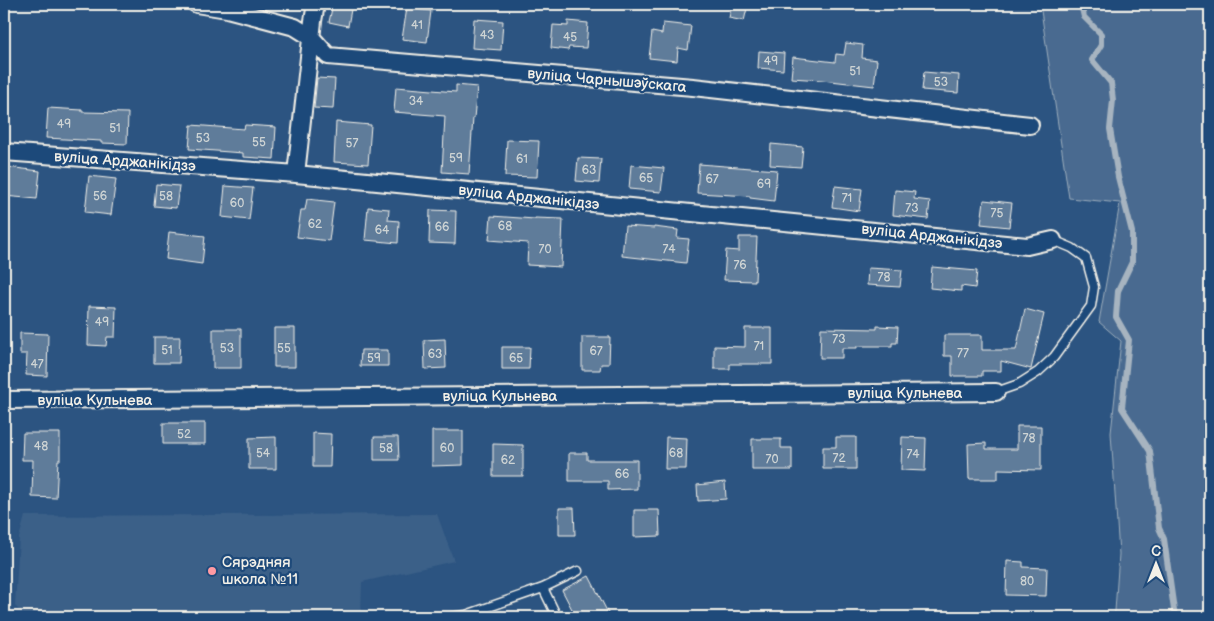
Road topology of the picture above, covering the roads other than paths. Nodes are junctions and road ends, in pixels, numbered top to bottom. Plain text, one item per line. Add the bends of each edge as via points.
1 (196, 4) edge
2 (316, 4) edge
3 (311, 37) junction
4 (1030, 125) dead end
5 (4, 152) edge
6 (296, 174) junction
7 (1053, 240) joint
8 (996, 392) joint
9 (4, 400) edge
10 (578, 571) dead end
11 (543, 588) junction
12 (466, 616) edge
13 (451, 617) edge
14 (557, 617) edge

1 - 3 street, вуліца Чарнышэўскага via 295,26
2 - 3 street
3 - 4 street, вуліца Чарнышэўскага via 328,56 693,87
3 - 6 street
5 - 6 street, вуліца Арджанікідзэ
6 - 7 street, вуліца Арджанікідзэ via 1027,246
7 - 8 lane via 1086,258 1094,287 1091,306 1054,357 1038,372 1019,384
8 - 9 street, вуліца Кульнева
10 - 11 lane
11 - 12 lane
11 - 14 lane
12 - 13 lane

